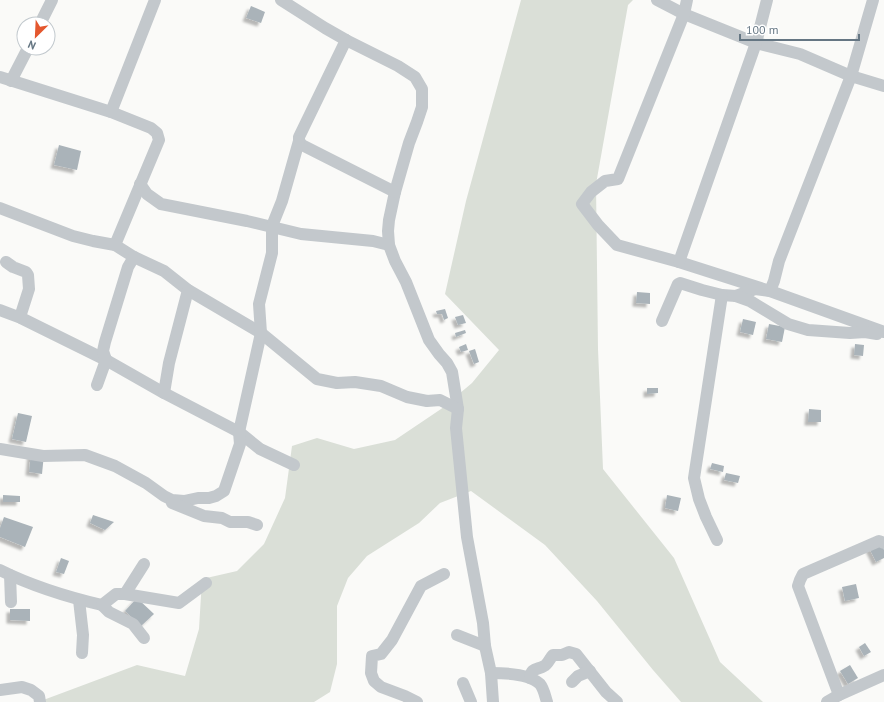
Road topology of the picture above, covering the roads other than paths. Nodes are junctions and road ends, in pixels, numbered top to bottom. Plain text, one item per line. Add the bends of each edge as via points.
1 (52, 0) edge
2 (155, 0) edge
3 (281, 0) edge
4 (657, 0) edge
5 (687, 0) edge
6 (768, 0) edge
7 (873, 0) edge
8 (684, 14) junction
9 (44, 16) edge
10 (346, 40) junction
11 (756, 43) junction
12 (22, 56) edge
13 (851, 76) junction
14 (6, 79) edge
15 (884, 86) edge
16 (111, 112) junction
17 (299, 141) junction
18 (140, 184) junction
19 (396, 192) junction
20 (0, 208) edge
21 (272, 226) junction
22 (115, 245) junction
23 (389, 245) junction
24 (134, 257) junction
25 (6, 262) dead end
26 (679, 262) junction
27 (188, 290) junction
28 (770, 291) junction
29 (722, 295) junction
30 (736, 296) junction
31 (0, 310) edge
32 (21, 318) junction
33 (662, 321) dead end
34 (884, 332) edge
35 (261, 334) junction
36 (884, 336) edge
37 (106, 360) junction
38 (96, 385) dead end
39 (164, 393) junction
40 (458, 409) junction
41 (239, 432) junction
42 (0, 449) edge
43 (294, 465) dead end
44 (164, 496) junction
45 (257, 525) dead end
46 (717, 540) dead end
47 (884, 543) edge
48 (144, 564) dead end
49 (5, 573) edge
50 (444, 574) dead end
51 (206, 583) dead end
52 (125, 594) junction
53 (79, 600) junction
54 (11, 602) dead end
55 (102, 605) junction
56 (457, 635) dead end
57 (144, 638) dead end
58 (485, 646) junction
59 (82, 653) dead end
60 (590, 671) junction
61 (491, 673) junction
62 (884, 675) edge
63 (530, 678) junction
64 (572, 682) dead end
65 (463, 683) dead end
66 (0, 690) edge
67 (839, 695) junction
68 (40, 702) edge
69 (417, 702) edge
70 (471, 702) edge
71 (492, 702) edge
72 (547, 702) edge
73 (617, 702) edge
74 (827, 702) edge

1 - 9 street
2 - 16 street
3 - 10 street
4 - 8 street
5 - 8 street
6 - 11 street
7 - 13 street
8 - 11 street
8 - 26 street via 618,179 605,181 591,192 582,204 617,245
10 - 17 street
10 - 19 street via 398,66 415,77 422,89 422,107
11 - 13 street via 800,54
11 - 26 street
12 - 14 street
13 - 15 street
13 - 28 street via 779,261
14 - 16 street
16 - 18 street via 151,128 157,133 159,140
17 - 19 street via 302,145
17 - 21 street
18 - 21 street via 147,194 161,204
18 - 22 street
19 - 23 street via 388,231
20 - 22 street via 73,236
21 - 23 street via 301,234
21 - 35 street via 272,253 259,304
22 - 24 street
23 - 40 street via 429,340 452,372
24 - 27 street via 164,271
24 - 37 street via 128,267 105,342
25 - 32 street via 28,275 29,288
26 - 28 street
27 - 35 street
27 - 39 street
28 - 30 street via 755,289
28 - 34 street
29 - 30 street
29 - 33 street via 680,283
29 - 46 street via 694,478 699,499
30 - 36 street via 750,301 788,324 808,330 865,332
31 - 32 street
32 - 37 street
35 - 40 street via 317,378 337,383 355,382 381,386 407,397 428,401 440,400
35 - 41 street
37 - 38 street
37 - 39 street
39 - 41 street
40 - 58 street via 456,428 463,499
41 - 43 street via 260,449
41 - 44 street via 240,444 224,491 209,498 184,501
42 - 44 street via 43,456 85,455 115,466
44 - 45 street via 170,503 204,516
47 - 67 street via 879,541 803,574 798,586
48 - 52 street
49 - 53 street
49 - 54 street
50 - 69 street via 421,586 392,640 381,654 372,656 371,673 374,681 381,687
51 - 52 street via 179,603
52 - 55 street via 116,594
53 - 55 street
53 - 59 street via 83,635
55 - 57 street via 109,612 133,624
56 - 58 street
58 - 61 street
60 - 63 street via 576,654 569,652 553,655 545,666 530,673
60 - 64 street
60 - 73 street
61 - 63 street
61 - 71 street
62 - 67 street
63 - 72 street via 539,683
65 - 70 street
66 - 68 street via 22,687 39,696
67 - 74 street

